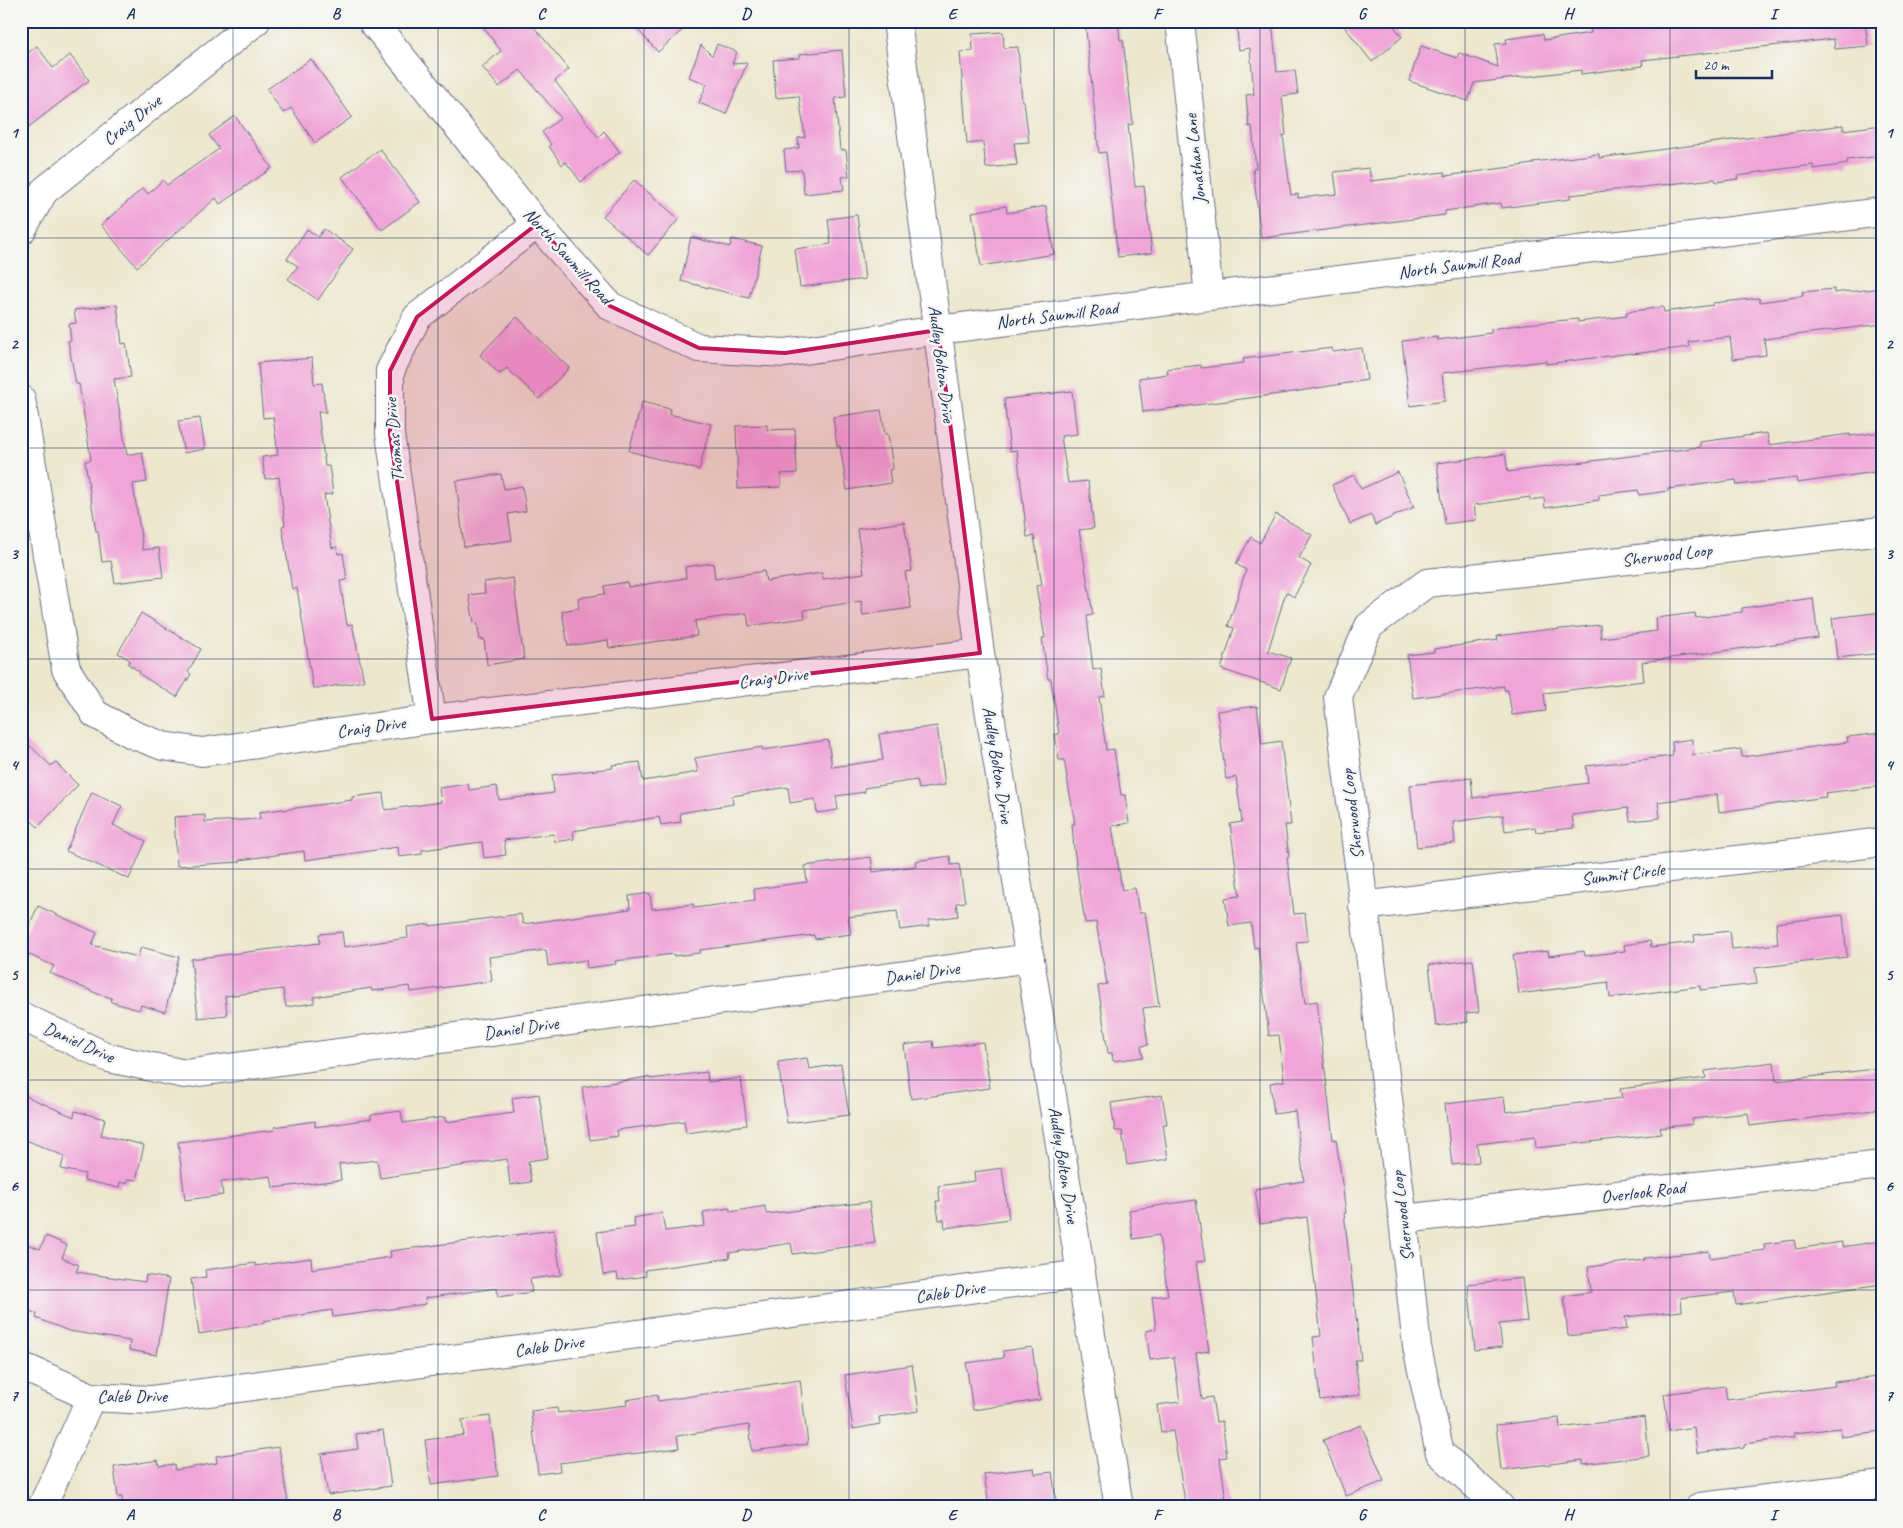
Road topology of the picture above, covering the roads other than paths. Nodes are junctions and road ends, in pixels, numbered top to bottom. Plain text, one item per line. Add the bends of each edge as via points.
1 (256, 21) edge
2 (372, 21) edge
3 (897, 21) edge
4 (1180, 21) edge
5 (1882, 212) edge
6 (537, 224) junction
7 (21, 231) edge
8 (1209, 296) junction
9 (938, 330) junction
10 (21, 399) edge
11 (1882, 530) edge
12 (980, 653) junction
13 (432, 718) junction
14 (1882, 842) edge
15 (1363, 906) junction
16 (1030, 958) junction
17 (21, 1016) edge
18 (1882, 1165) edge
19 (1404, 1219) junction
20 (1081, 1274) junction
21 (21, 1366) edge
22 (91, 1397) junction
23 (1882, 1485) edge
24 (42, 1507) edge
25 (1119, 1507) edge
26 (1500, 1507) edge
27 (1700, 1507) edge

1 - 7 street, Craig Drive via 44,190
2 - 6 street, North Sawmill Road
3 - 9 street, Audley Bolton Drive
4 - 8 street, Jonathan Lane
5 - 8 street, North Sawmill Road
6 - 9 street, North Sawmill Road via 610,306 699,348 785,353
6 - 13 street, Thomas Drive via 417,317 390,371 390,434
8 - 9 street, North Sawmill Road
9 - 12 street, Audley Bolton Drive
10 - 13 street, Craig Drive via 66,669 95,714 134,735 164,746 202,752
11 - 15 street, Sherwood Loop via 1427,583 1369,626 1338,696
12 - 13 street, Craig Drive
12 - 16 street, Audley Bolton Drive
14 - 15 street, Summit Circle
15 - 19 street, Sherwood Loop
16 - 17 street, Daniel Drive via 185,1074 109,1058
16 - 20 street, Audley Bolton Drive
18 - 19 street, Overlook Road
19 - 26 street, Sherwood Loop via 1417,1347 1440,1453
20 - 22 street, Caleb Drive via 150,1400
20 - 25 street, Audley Bolton Drive
21 - 22 street, Caleb Drive
22 - 24 street
23 - 27 street

